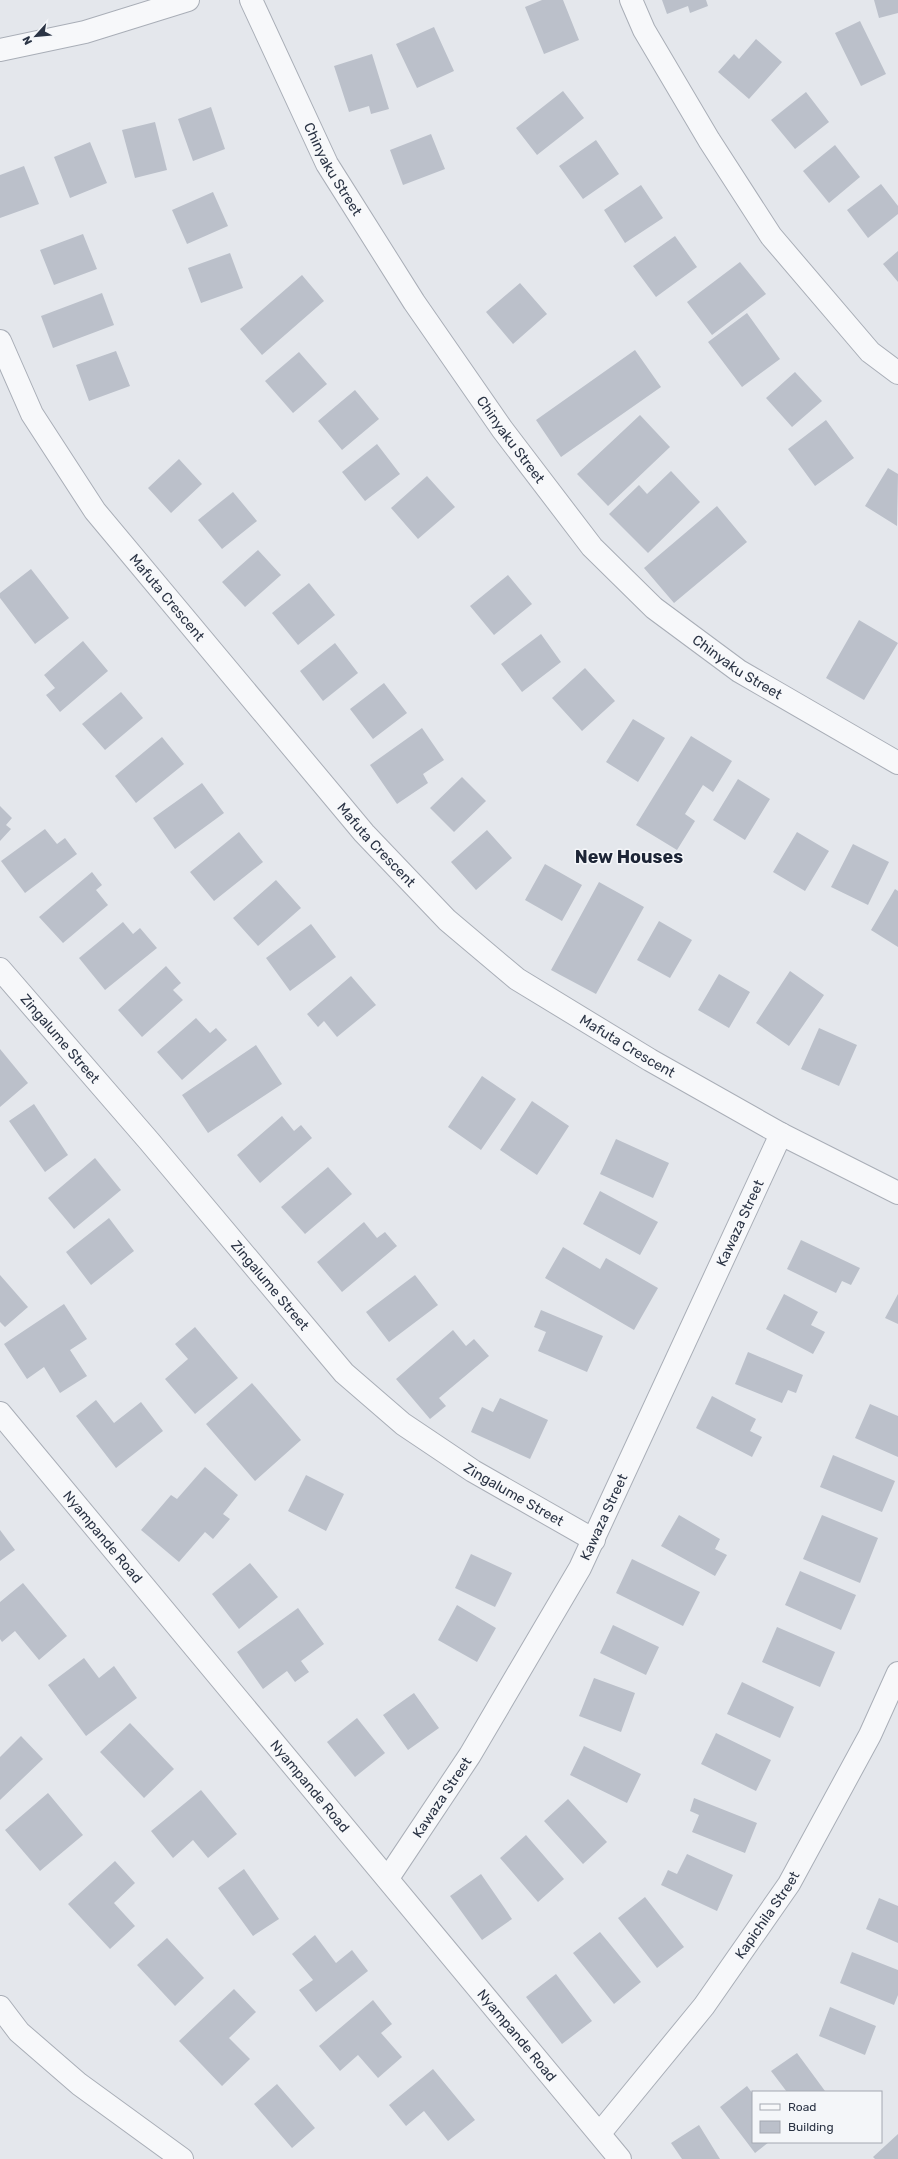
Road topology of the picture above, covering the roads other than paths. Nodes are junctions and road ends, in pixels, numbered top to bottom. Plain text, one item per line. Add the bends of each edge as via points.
1 (188, 0) edge
2 (251, 0) edge
3 (631, 0) edge
4 (0, 50) edge
5 (0, 341) edge
6 (898, 373) edge
7 (898, 763) edge
8 (0, 969) edge
9 (781, 1134) junction
10 (898, 1193) edge
11 (0, 1413) edge
12 (594, 1540) junction
13 (898, 1673) edge
14 (388, 1878) junction
15 (0, 2007) edge
16 (600, 2133) junction
17 (182, 2159) edge
18 (620, 2159) edge

1 - 4 street via 85,32
2 - 7 street, Chinyaku Street via 327,164 418,308 502,429 592,547 654,608 739,671
3 - 6 street via 644,30 704,133 771,236 870,352
5 - 9 street, Mafuta Crescent via 32,414 94,511 364,834 447,920 517,979 650,1060
8 - 12 street, Zingalume Street via 344,1373 402,1424 473,1471
9 - 10 street, Mafuta Crescent
9 - 12 street, Kawaza Street
11 - 14 street, Nyampande Road
12 - 14 street, Kawaza Street via 470,1755
13 - 16 street, Kapichila Street via 870,1735 790,1884 704,2006
14 - 16 street, Nyampande Road
15 - 17 street via 19,2032 79,2084
16 - 18 street, Nyampande Road

